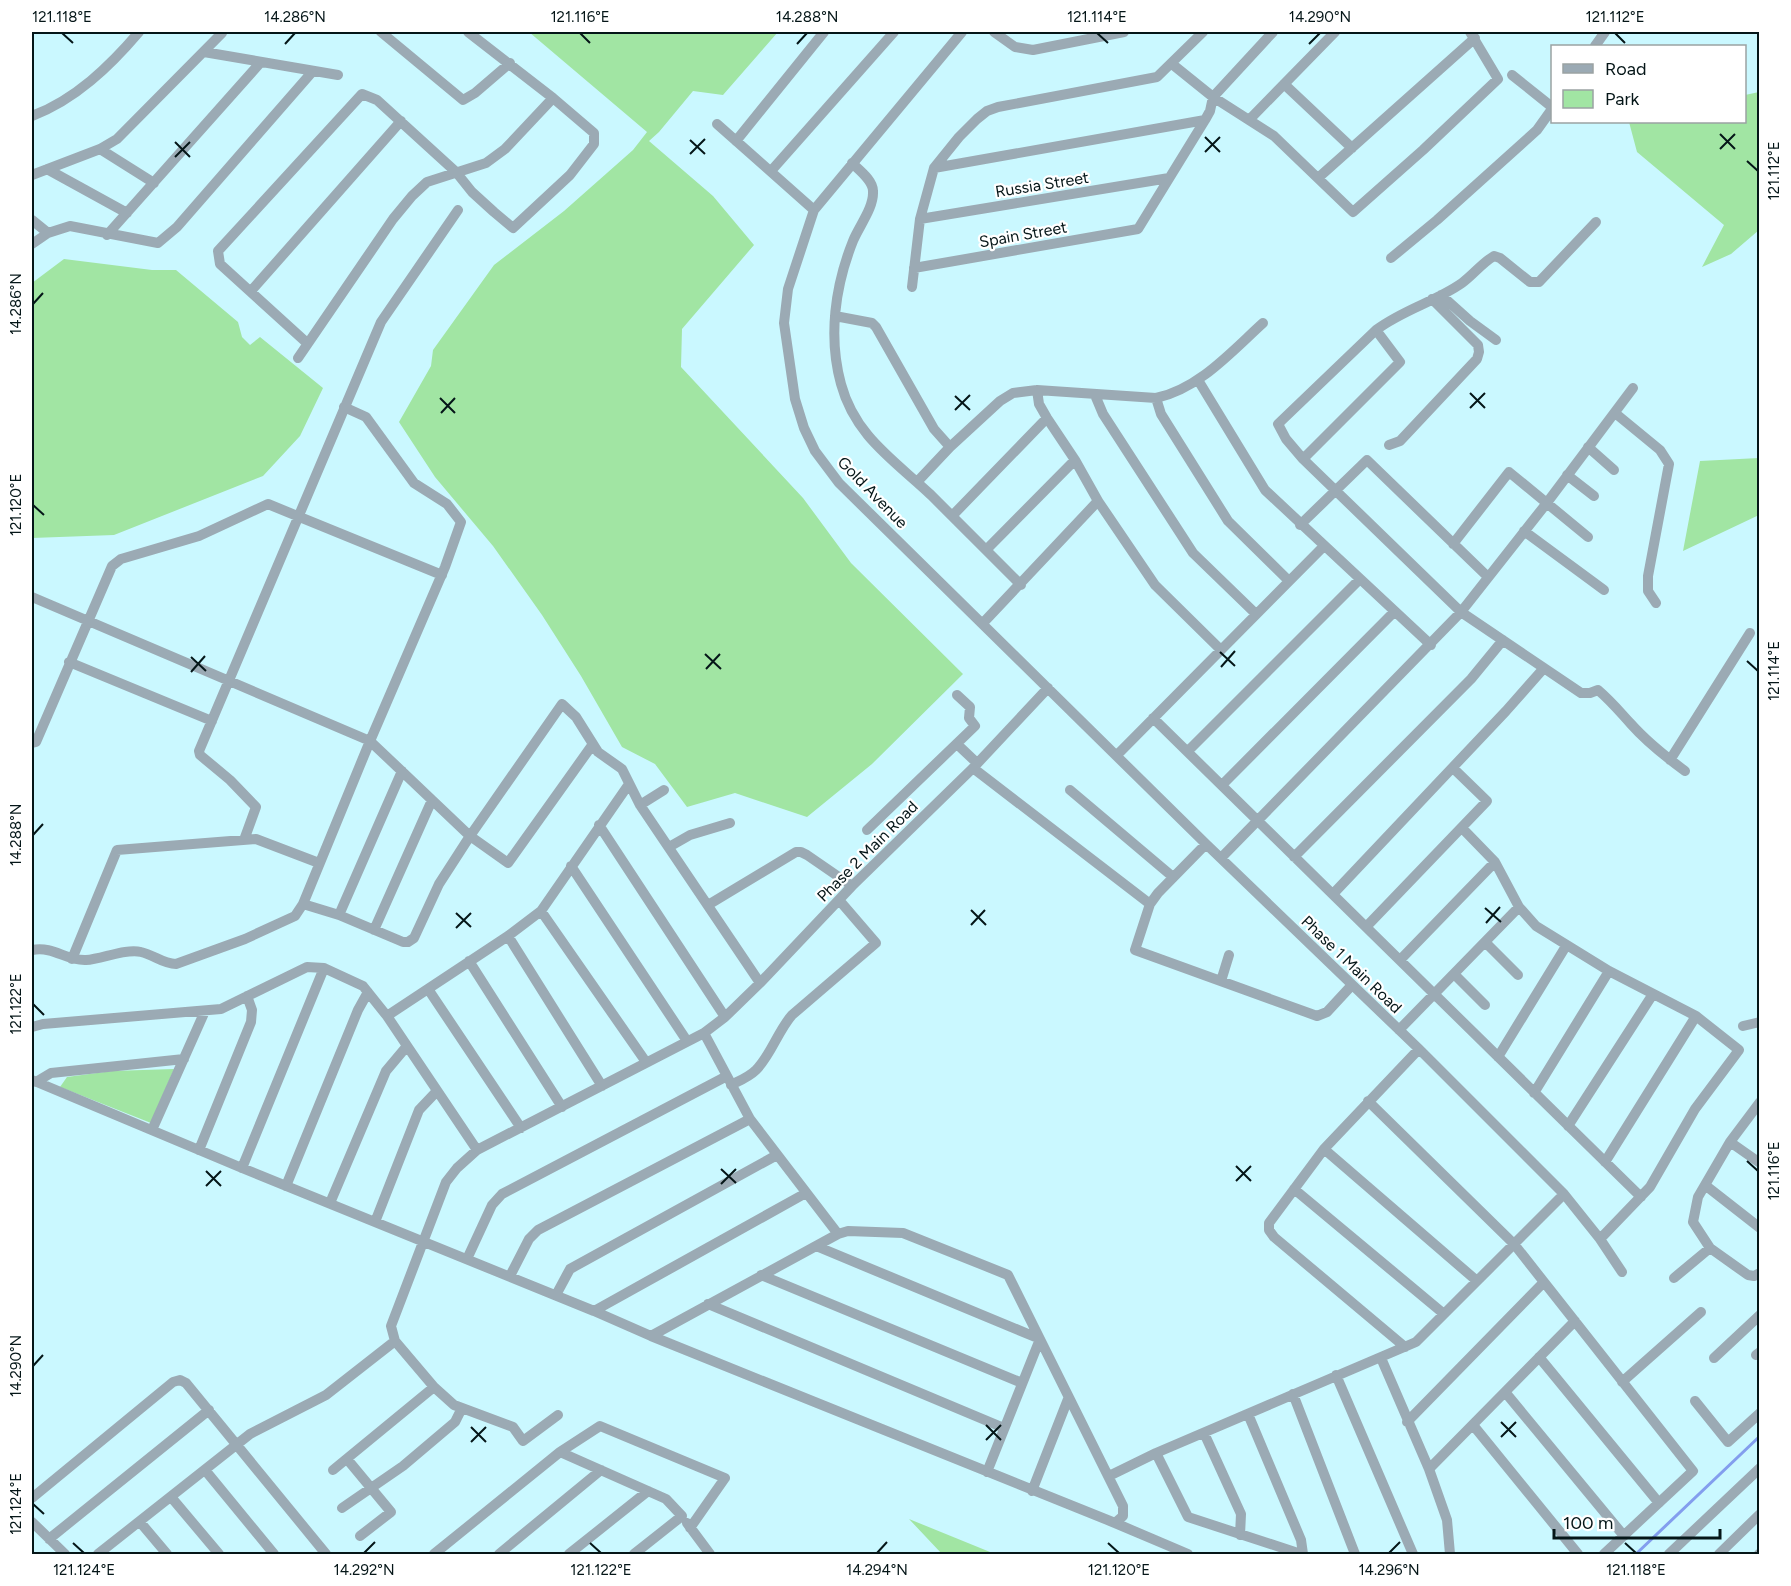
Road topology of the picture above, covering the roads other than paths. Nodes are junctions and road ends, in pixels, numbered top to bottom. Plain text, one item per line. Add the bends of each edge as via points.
1 (139, 32) edge
2 (381, 32) edge
3 (468, 32) edge
4 (824, 32) edge
5 (894, 32) edge
6 (962, 32) edge
7 (994, 32) edge
8 (1124, 32) edge
9 (1203, 32) edge
10 (1273, 32) edge
11 (1335, 32) edge
12 (1605, 32) edge
13 (222, 33) dead end
14 (1472, 35) edge
15 (1596, 45) edge
16 (204, 52) junction
17 (261, 62) junction
18 (510, 63) junction
19 (1172, 64) junction
20 (313, 71) junction
21 (338, 75) dead end
22 (1512, 75) dead end
23 (1284, 84) junction
24 (1213, 97) junction
25 (553, 98) junction
26 (1551, 107) edge
27 (1551, 109) edge
28 (32, 116) edge
29 (1205, 120) junction
30 (1249, 120) junction
31 (400, 121) junction
32 (717, 124) dead end
33 (736, 141) junction
34 (1352, 148) junction
35 (100, 149) junction
36 (852, 163) junction
37 (934, 168) junction
38 (47, 169) junction
39 (771, 171) junction
40 (456, 172) junction
41 (32, 175) edge
42 (1169, 178) junction
43 (1318, 178) junction
44 (154, 183) junction
45 (458, 210) dead end
46 (814, 210) junction
47 (127, 213) junction
48 (920, 219) junction
49 (32, 220) edge
50 (1596, 222) dead end
51 (48, 233) junction
52 (107, 235) junction
53 (32, 244) edge
54 (1391, 258) dead end
55 (914, 268) junction
56 (912, 286) dead end
57 (251, 291) junction
58 (1437, 297) junction
59 (835, 316) junction
60 (1263, 323) dead end
61 (1376, 330) junction
62 (1496, 340) dead end
63 (307, 343) junction
64 (298, 358) dead end
65 (1198, 380) junction
66 (1633, 388) dead end
67 (1037, 390) junction
68 (1095, 395) junction
69 (1156, 398) junction
70 (344, 407) junction
71 (1615, 412) junction
72 (1047, 418) junction
73 (1389, 445) dead end
74 (950, 447) junction
75 (1588, 447) junction
76 (1303, 459) junction
77 (1075, 460) junction
78 (1614, 470) dead end
79 (1567, 475) junction
80 (917, 482) junction
81 (1335, 491) junction
82 (1594, 496) dead end
83 (1098, 501) junction
84 (1546, 504) junction
85 (298, 516) junction
86 (952, 516) junction
87 (1300, 525) junction
88 (1524, 531) junction
89 (1588, 537) dead end
90 (1453, 544) junction
91 (1323, 547) junction
92 (986, 550) junction
93 (442, 575) junction
94 (1488, 577) junction
95 (1359, 580) junction
96 (1289, 581) junction
97 (1021, 585) junction
98 (1604, 590) dead end
99 (32, 597) edge
100 (1656, 603) dead end
101 (1394, 612) junction
102 (1461, 612) junction
103 (1256, 614) junction
104 (87, 620) junction
105 (983, 624) junction
106 (1750, 633) dead end
107 (1503, 640) junction
108 (1431, 645) junction
109 (1221, 650) junction
110 (69, 662) junction
111 (1544, 668) junction
112 (228, 681) junction
113 (1048, 688) junction
114 (957, 695) dead end
115 (1153, 718) junction
116 (212, 721) junction
117 (370, 741) junction
118 (32, 743) edge
119 (593, 744) junction
120 (957, 744) junction
121 (1188, 752) junction
122 (1117, 755) junction
123 (1670, 760) junction
124 (975, 766) junction
125 (1453, 768) junction
126 (402, 771) junction
127 (1685, 771) dead end
128 (629, 784) junction
129 (1222, 785) junction
130 (664, 790) dead end
131 (1070, 790) dead end
132 (432, 800) junction
133 (640, 805) junction
134 (1258, 821) junction
135 (730, 823) dead end
136 (599, 825) junction
137 (1462, 828) junction
138 (867, 830) dead end
139 (470, 836) junction
140 (244, 840) junction
141 (1206, 844) junction
142 (669, 847) junction
143 (1294, 857) junction
144 (1221, 858) junction
145 (1494, 862) junction
146 (319, 863) junction
147 (571, 866) junction
148 (1173, 877) junction
149 (852, 886) junction
150 (1333, 894) junction
151 (839, 900) junction
152 (303, 904) junction
153 (1150, 904) junction
154 (708, 906) junction
155 (1519, 907) junction
156 (541, 910) junction
157 (339, 915) junction
158 (1366, 927) junction
159 (374, 930) junction
160 (508, 936) junction
161 (1485, 942) junction
162 (1566, 946) junction
163 (32, 950) edge
164 (1229, 956) dead end
165 (72, 959) junction
166 (1400, 960) junction
167 (469, 961) junction
168 (324, 968) junction
169 (1609, 971) junction
170 (1454, 974) junction
171 (1518, 975) dead end
172 (1221, 981) junction
173 (760, 983) junction
174 (1352, 985) junction
175 (428, 989) junction
176 (368, 992) junction
177 (1434, 994) junction
178 (1653, 994) junction
179 (247, 996) junction
180 (1485, 1005) dead end
181 (205, 1011) junction
182 (387, 1016) junction
183 (1696, 1016) junction
184 (725, 1017) junction
185 (1760, 1022) edge
186 (1743, 1026) dead end
187 (32, 1027) edge
188 (1399, 1030) junction
189 (704, 1032) junction
190 (687, 1041) junction
191 (407, 1046) junction
192 (1419, 1049) junction
193 (1498, 1057) junction
194 (184, 1059) junction
195 (646, 1062) junction
196 (34, 1081) edge
197 (729, 1081) junction
198 (602, 1086) junction
199 (437, 1091) junction
200 (1534, 1093) junction
201 (1368, 1101) junction
202 (1760, 1102) edge
203 (562, 1107) junction
204 (750, 1119) junction
205 (1568, 1126) junction
206 (522, 1128) junction
207 (152, 1130) junction
208 (1730, 1142) junction
209 (1324, 1149) junction
210 (199, 1150) junction
211 (477, 1150) junction
212 (777, 1155) junction
213 (1605, 1162) junction
214 (1760, 1163) edge
215 (242, 1168) junction
216 (1705, 1185) junction
217 (286, 1186) junction
218 (1294, 1189) junction
219 (806, 1193) junction
220 (1564, 1194) junction
221 (1641, 1197) junction
222 (330, 1203) junction
223 (375, 1222) junction
224 (1760, 1228) edge
225 (838, 1234) junction
226 (1600, 1239) junction
227 (423, 1241) junction
228 (1514, 1244) junction
229 (816, 1246) junction
230 (1710, 1248) junction
231 (467, 1259) junction
232 (1622, 1272) dead end
233 (1760, 1273) edge
234 (761, 1275) junction
235 (510, 1276) junction
236 (1674, 1278) dead end
237 (1478, 1281) junction
238 (1544, 1282) junction
239 (556, 1295) junction
240 (708, 1304) junction
241 (594, 1311) junction
242 (1701, 1312) dead end
243 (1444, 1314) junction
244 (1760, 1315) edge
245 (1575, 1321) junction
246 (651, 1336) junction
247 (1040, 1339) junction
248 (395, 1341) junction
249 (1405, 1347) junction
250 (1539, 1357) junction
251 (1381, 1358) junction
252 (1714, 1358) dead end
253 (1336, 1376) junction
254 (1622, 1382) junction
255 (1022, 1383) junction
256 (434, 1387) junction
257 (1505, 1392) junction
258 (1293, 1394) junction
259 (1068, 1398) junction
260 (1695, 1401) dead end
261 (462, 1408) junction
262 (209, 1410) junction
263 (1760, 1413) edge
264 (1248, 1414) junction
265 (558, 1415) dead end
266 (1407, 1422) junction
267 (1473, 1425) junction
268 (1004, 1428) junction
269 (1204, 1433) junction
270 (237, 1445) junction
271 (560, 1452) junction
272 (1156, 1453) junction
273 (347, 1459) junction
274 (1760, 1468) edge
275 (1429, 1469) junction
276 (205, 1470) junction
277 (333, 1470) dead end
278 (602, 1470) junction
279 (987, 1472) junction
280 (1109, 1476) junction
281 (372, 1489) junction
282 (648, 1491) junction
283 (1032, 1491) junction
284 (171, 1497) junction
285 (32, 1498) edge
286 (1659, 1503) junction
287 (342, 1508) dead end
288 (1760, 1514) edge
289 (682, 1516) junction
290 (32, 1522) edge
291 (140, 1522) junction
292 (1115, 1523) junction
293 (690, 1528) junction
294 (1240, 1535) junction
295 (360, 1536) dead end
296 (1624, 1536) junction
297 (49, 1539) junction
298 (703, 1552) edge
299 (65, 1554) edge
300 (98, 1554) edge
301 (167, 1554) edge
302 (219, 1554) edge
303 (274, 1554) edge
304 (326, 1554) edge
305 (434, 1554) edge
306 (499, 1554) edge
307 (569, 1554) edge
308 (634, 1554) edge
309 (1188, 1554) edge
310 (1302, 1554) edge
311 (1356, 1554) edge
312 (1413, 1554) edge
313 (1450, 1554) edge
314 (1578, 1554) edge
315 (1604, 1554) edge
316 (1669, 1554) edge
317 (1719, 1554) edge

1 - 28 street via 95,77 63,101
2 - 18 street via 463,100
3 - 18 street
4 - 33 street
5 - 39 street
6 - 36 street, Gold Avenue
7 - 8 street via 1015,47 1033,50
9 - 19 street
10 - 24 street
11 - 23 street
12 - 15 street
13 - 16 street
14 - 34 street
14 - 43 street via 1498,80 1423,150 1353,212
16 - 17 street
16 - 35 street via 117,139
17 - 20 street
17 - 44 street
18 - 25 street
19 - 24 street
19 - 37 street via 1157,77 987,111 959,136
20 - 21 street
20 - 52 street via 177,227 158,243
22 - 26 street
23 - 30 street
23 - 34 street
24 - 29 street
24 - 30 street
25 - 40 street via 505,149 486,163
25 - 40 street via 594,133 594,144 570,175 513,228 472,192
27 - 54 street via 1537,130
29 - 37 street
29 - 42 street
30 - 43 street via 1274,136
31 - 40 street
31 - 57 street
31 - 57 street via 377,100 362,94 230,237 218,251 220,264
32 - 33 street
33 - 39 street
34 - 43 street
35 - 38 street
35 - 44 street
36 - 46 street, Gold Avenue
36 - 59 street via 874,190 853,242
37 - 48 street
38 - 41 street
38 - 47 street
39 - 46 street
40 - 63 street via 427,182 412,196
42 - 48 street, Russia Street
42 - 55 street, Spain Street via 1138,229
44 - 47 street
45 - 70 street via 381,322
46 - 105 street, Gold Avenue via 788,289 784,323 795,399 804,428 815,451 839,483
47 - 52 street
48 - 55 street
49 - 51 street
50 - 58 street via 1539,282 1530,282 1494,256
51 - 52 street via 70,226
51 - 53 street
55 - 56 street
57 - 63 street
58 - 61 street via 1394,316
58 - 62 street
58 - 73 street via 1478,345 1479,352 1400,441
59 - 74 street via 876,327 934,429
59 - 80 street via 841,383 850,409 874,444
60 - 65 street
61 - 76 street via 1400,362
61 - 76 street via 1278,424
63 - 64 street
65 - 69 street
65 - 87 street via 1265,490
66 - 71 street
67 - 68 street
67 - 72 street
67 - 74 street via 1013,393 1000,401
68 - 69 street
68 - 103 street via 1103,414 1193,553
69 - 96 street via 1161,414 1228,521
70 - 85 street
70 - 93 street via 366,417 414,483 447,504 459,519 461,525
71 - 75 street
71 - 100 street via 1660,450 1669,464 1648,576 1648,591
72 - 77 street
72 - 86 street
74 - 80 street
75 - 78 street
75 - 79 street
76 - 81 street
77 - 83 street
77 - 92 street
79 - 82 street
79 - 84 street
80 - 86 street
81 - 87 street
81 - 90 street via 1367,460
81 - 102 street
83 - 97 street
83 - 109 street via 1155,585
84 - 88 street
84 - 89 street
84 - 90 street via 1509,472
85 - 93 street
85 - 104 street via 268,504 199,536 121,559 112,566
85 - 112 street
86 - 92 street
87 - 91 street
88 - 94 street
88 - 98 street
90 - 94 street
91 - 95 street
91 - 96 street
92 - 97 street
93 - 117 street
94 - 102 street
95 - 101 street
95 - 121 street
96 - 103 street
97 - 105 street
99 - 104 street
101 - 108 street
101 - 129 street
102 - 107 street
102 - 108 street
103 - 109 street
104 - 110 street
104 - 112 street
105 - 113 street, Gold Avenue
106 - 123 street
107 - 111 street
107 - 143 street via 1471,679
108 - 134 street
109 - 115 street
110 - 116 street
110 - 118 street via 36,742
111 - 123 street via 1581,693 1598,690
111 - 125 street
112 - 116 street
112 - 117 street
113 - 122 street, Phase 1 Main Road
113 - 124 street, Phase 2 Main Road
114 - 120 street via 969,707 969,718 975,726
115 - 121 street
115 - 122 street
116 - 140 street via 200,756 256,807
117 - 126 street
117 - 146 street
119 - 128 street via 622,769
119 - 139 street via 508,863
119 - 139 street via 576,717 562,704
120 - 124 street
120 - 138 street
121 - 129 street
122 - 141 street, Phase 1 Main Road
123 - 127 street
124 - 149 street, Phase 2 Main Road
124 - 153 street
125 - 137 street via 1487,801
125 - 150 street
126 - 132 street
126 - 157 street
128 - 133 street
128 - 136 street
129 - 134 street
130 - 133 street
131 - 148 street
132 - 139 street
132 - 159 street
133 - 142 street
134 - 143 street
134 - 144 street
135 - 142 street via 690,835
136 - 147 street
136 - 184 street
137 - 145 street
137 - 158 street
139 - 159 street via 439,884 414,938 403,942
140 - 146 street via 256,839
140 - 165 street via 117,850
141 - 144 street, Phase 1 Main Road
141 - 148 street
142 - 154 street
143 - 150 street
144 - 174 street, Phase 1 Main Road
145 - 155 street
145 - 166 street
146 - 152 street
147 - 156 street
147 - 190 street
148 - 153 street
149 - 151 street, Phase 2 Main Road
149 - 154 street via 807,855 796,852
150 - 158 street
151 - 173 street, Phase 2 Main Road
151 - 197 street via 876,942 792,1015 754,1072
152 - 157 street
152 - 165 street via 295,916 176,964 139,951
153 - 172 street via 1134,950
154 - 173 street
155 - 161 street
155 - 162 street via 1536,926
156 - 160 street
156 - 195 street
157 - 159 street
158 - 166 street
160 - 167 street
160 - 198 street
161 - 170 street
161 - 171 street
162 - 169 street
162 - 193 street
163 - 165 street via 48,949
164 - 172 street
166 - 177 street
167 - 175 street
167 - 203 street
168 - 176 street
168 - 179 street via 307,967
168 - 215 street
169 - 178 street
169 - 200 street
170 - 177 street
170 - 180 street
172 - 174 street via 1317,1016 1327,1012
173 - 184 street, Phase 2 Main Road
174 - 188 street, Phase 1 Main Road
175 - 182 street
175 - 206 street
176 - 182 street
176 - 217 street
177 - 188 street
177 - 193 street
178 - 183 street
178 - 205 street
179 - 181 street via 221,1009
179 - 210 street via 251,1022
181 - 187 street
181 - 194 street
182 - 191 street
183 - 213 street
183 - 221 street via 1739,1050 1695,1109
184 - 189 street, Phase 2 Main Road
185 - 186 street
188 - 192 street, Phase 1 Main Road
189 - 190 street, Phase 2 Main Road
189 - 197 street
190 - 195 street, Phase 2 Main Road
191 - 199 street
191 - 222 street via 386,1071
192 - 201 street
192 - 220 street, Phase 1 Main Road
193 - 200 street
194 - 196 street via 51,1073
194 - 207 street
195 - 198 street, Phase 2 Main Road
196 - 207 street
197 - 204 street
197 - 231 street via 502,1194 492,1205
198 - 203 street, Phase 2 Main Road
199 - 211 street
199 - 223 street via 418,1110
200 - 205 street
201 - 209 street
201 - 228 street
202 - 208 street
203 - 206 street, Phase 2 Main Road
204 - 212 street
204 - 235 street via 538,1230 529,1239
205 - 213 street
206 - 211 street, Phase 2 Main Road
207 - 210 street
208 - 214 street
208 - 216 street
209 - 218 street
209 - 237 street
210 - 215 street
211 - 227 street, Phase 2 Main Road via 446,1182
212 - 219 street
212 - 239 street via 570,1269
213 - 221 street
215 - 217 street
216 - 224 street
216 - 230 street via 1693,1222
217 - 222 street
218 - 243 street
218 - 249 street via 1269,1223 1269,1230
219 - 225 street
219 - 241 street
220 - 226 street, Phase 1 Main Road
220 - 228 street
221 - 226 street
222 - 223 street
223 - 227 street
225 - 229 street
225 - 247 street via 903,1233 1008,1275
226 - 232 street, Phase 1 Main Road
227 - 231 street
227 - 248 street, Phase 2 Main Road via 391,1326
228 - 237 street
228 - 238 street
229 - 234 street
229 - 247 street
230 - 233 street via 1748,1275
230 - 236 street
231 - 235 street
234 - 240 street
234 - 255 street
235 - 239 street
237 - 243 street
238 - 245 street
238 - 266 street
239 - 241 street
240 - 246 street
240 - 268 street
241 - 246 street
242 - 254 street
243 - 249 street via 1416,1342
244 - 252 street
245 - 250 street
245 - 254 street
246 - 279 street
247 - 255 street
247 - 259 street
248 - 256 street
248 - 270 street via 326,1395 250,1434
249 - 251 street
250 - 257 street
250 - 286 street
251 - 253 street
251 - 266 street
253 - 258 street
253 - 312 street
254 - 286 street via 1693,1471
255 - 268 street
256 - 261 street
256 - 273 street
257 - 267 street
257 - 296 street
258 - 264 street
258 - 311 street
259 - 280 street
259 - 283 street
260 - 263 street via 1728,1442
261 - 265 street via 513,1427 524,1441
261 - 281 street via 451,1426
262 - 270 street
262 - 285 street via 186,1383 173,1382
262 - 297 street
264 - 269 street
264 - 310 street via 1301,1540
266 - 275 street
267 - 275 street
267 - 314 street
268 - 279 street
269 - 272 street
269 - 294 street via 1241,1514
270 - 276 street
270 - 304 street
271 - 278 street
271 - 293 street via 600,1426 725,1478
271 - 305 street
272 - 280 street
272 - 294 street via 1188,1517
273 - 277 street
273 - 281 street
274 - 316 street
275 - 313 street via 1447,1520
276 - 284 street
276 - 303 street
278 - 282 street
278 - 306 street
279 - 283 street
280 - 292 street via 1124,1511
281 - 287 street
281 - 295 street via 391,1512
282 - 289 street via 666,1498
282 - 307 street
283 - 292 street
284 - 291 street
284 - 302 street
286 - 296 street
288 - 317 street
289 - 293 street
289 - 308 street
290 - 297 street
291 - 300 street
291 - 301 street
292 - 309 street
293 - 298 street
294 - 310 street
296 - 315 street
297 - 299 street

